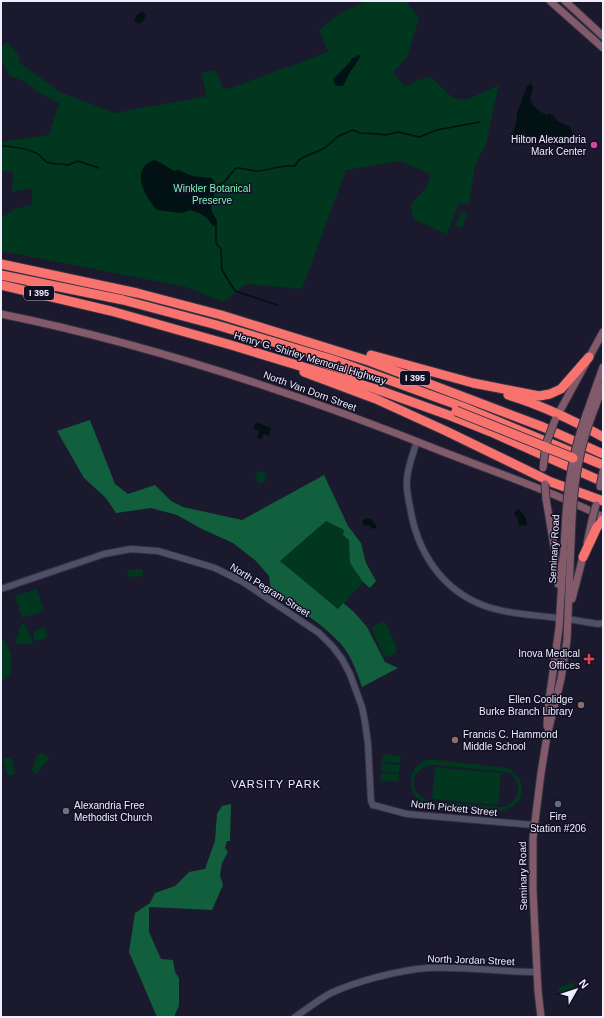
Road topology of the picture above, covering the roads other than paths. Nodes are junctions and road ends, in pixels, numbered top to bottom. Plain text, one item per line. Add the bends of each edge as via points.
1 (550, 1) edge
2 (565, 1) edge
3 (603, 36) edge
4 (603, 48) edge
5 (1, 264) edge
6 (1, 274) edge
7 (1, 285) edge
8 (58, 286) junction
9 (1, 314) edge
10 (221, 315) junction
11 (603, 332) edge
12 (231, 345) junction
13 (589, 357) junction
14 (603, 367) edge
15 (473, 383) junction
16 (603, 386) edge
17 (556, 417) junction
18 (588, 417) junction
19 (603, 437) edge
20 (417, 441) junction
21 (603, 454) edge
22 (576, 460) junction
23 (603, 465) edge
24 (603, 470) edge
25 (544, 481) junction
26 (602, 484) edge
27 (599, 502) edge
28 (569, 516) junction
29 (599, 520) edge
30 (583, 557) joint
31 (1, 589) edge
32 (568, 619) junction
33 (558, 621) junction
34 (603, 623) edge
35 (551, 709) junction
36 (373, 805) joint
37 (534, 825) junction
38 (537, 972) junction
39 (295, 1017) edge
40 (541, 1017) edge

1 - 4 main road
2 - 3 main road
5 - 10 highway, Henry G. Shirley Memorial Highway / I 395 via 137,293
6 - 8 highway
7 - 12 highway, Henry G. Shirley Memorial Highway / I 395 via 111,311
8 - 22 highway, bridge via 259,343 381,382
8 - 23 highway via 213,324 334,360 463,407
9 - 20 main road, North Van Dorn Street via 110,339 194,363 277,389
10 - 15 highway
10 - 21 highway, Henry G. Shirley Memorial Highway / I 395 via 370,360 543,427
11 - 13 main road
12 - 25 highway via 376,399
12 - 26 highway, Henry G. Shirley Memorial Highway / I 395 via 376,389 451,416 532,449
13 - 15 highway via 561,389 550,394 532,395
13 - 17 main road
14 - 18 main road, Seminary Road
15 - 17 highway via 524,400
16 - 18 main road, Seminary Road
17 - 19 highway via 578,423
17 - 25 main road, bridge via 546,444
18 - 22 main road, Seminary Road, bridge
20 - 29 main road, North Van Dorn Street via 582,507
20 - 33 street via 409,465 407,490 415,532 434,568 459,592 484,606
22 - 28 main road, Seminary Road, bridge via 567,492
24 - 26 main road, bridge
25 - 27 highway
25 - 33 main road, bridge via 556,558
26 - 27 main road
27 - 29 main road, bridge
28 - 32 main road, Seminary Road
28 - 33 main road, Seminary Road
29 - 30 highway
30 - 32 main road
31 - 36 street, North Pegram Street via 104,554 131,549 158,551 227,573 243,582 319,633 342,659 350,674 364,717
32 - 34 street
32 - 35 main road, Seminary Road via 563,667
33 - 35 main road, Seminary Road
35 - 37 main road, Seminary Road
36 - 37 street, North Pickett Street via 407,814
37 - 38 main road, Seminary Road via 532,875
38 - 39 street, North Jordan Street via 440,968 406,971 340,990
38 - 40 main road, Seminary Road

